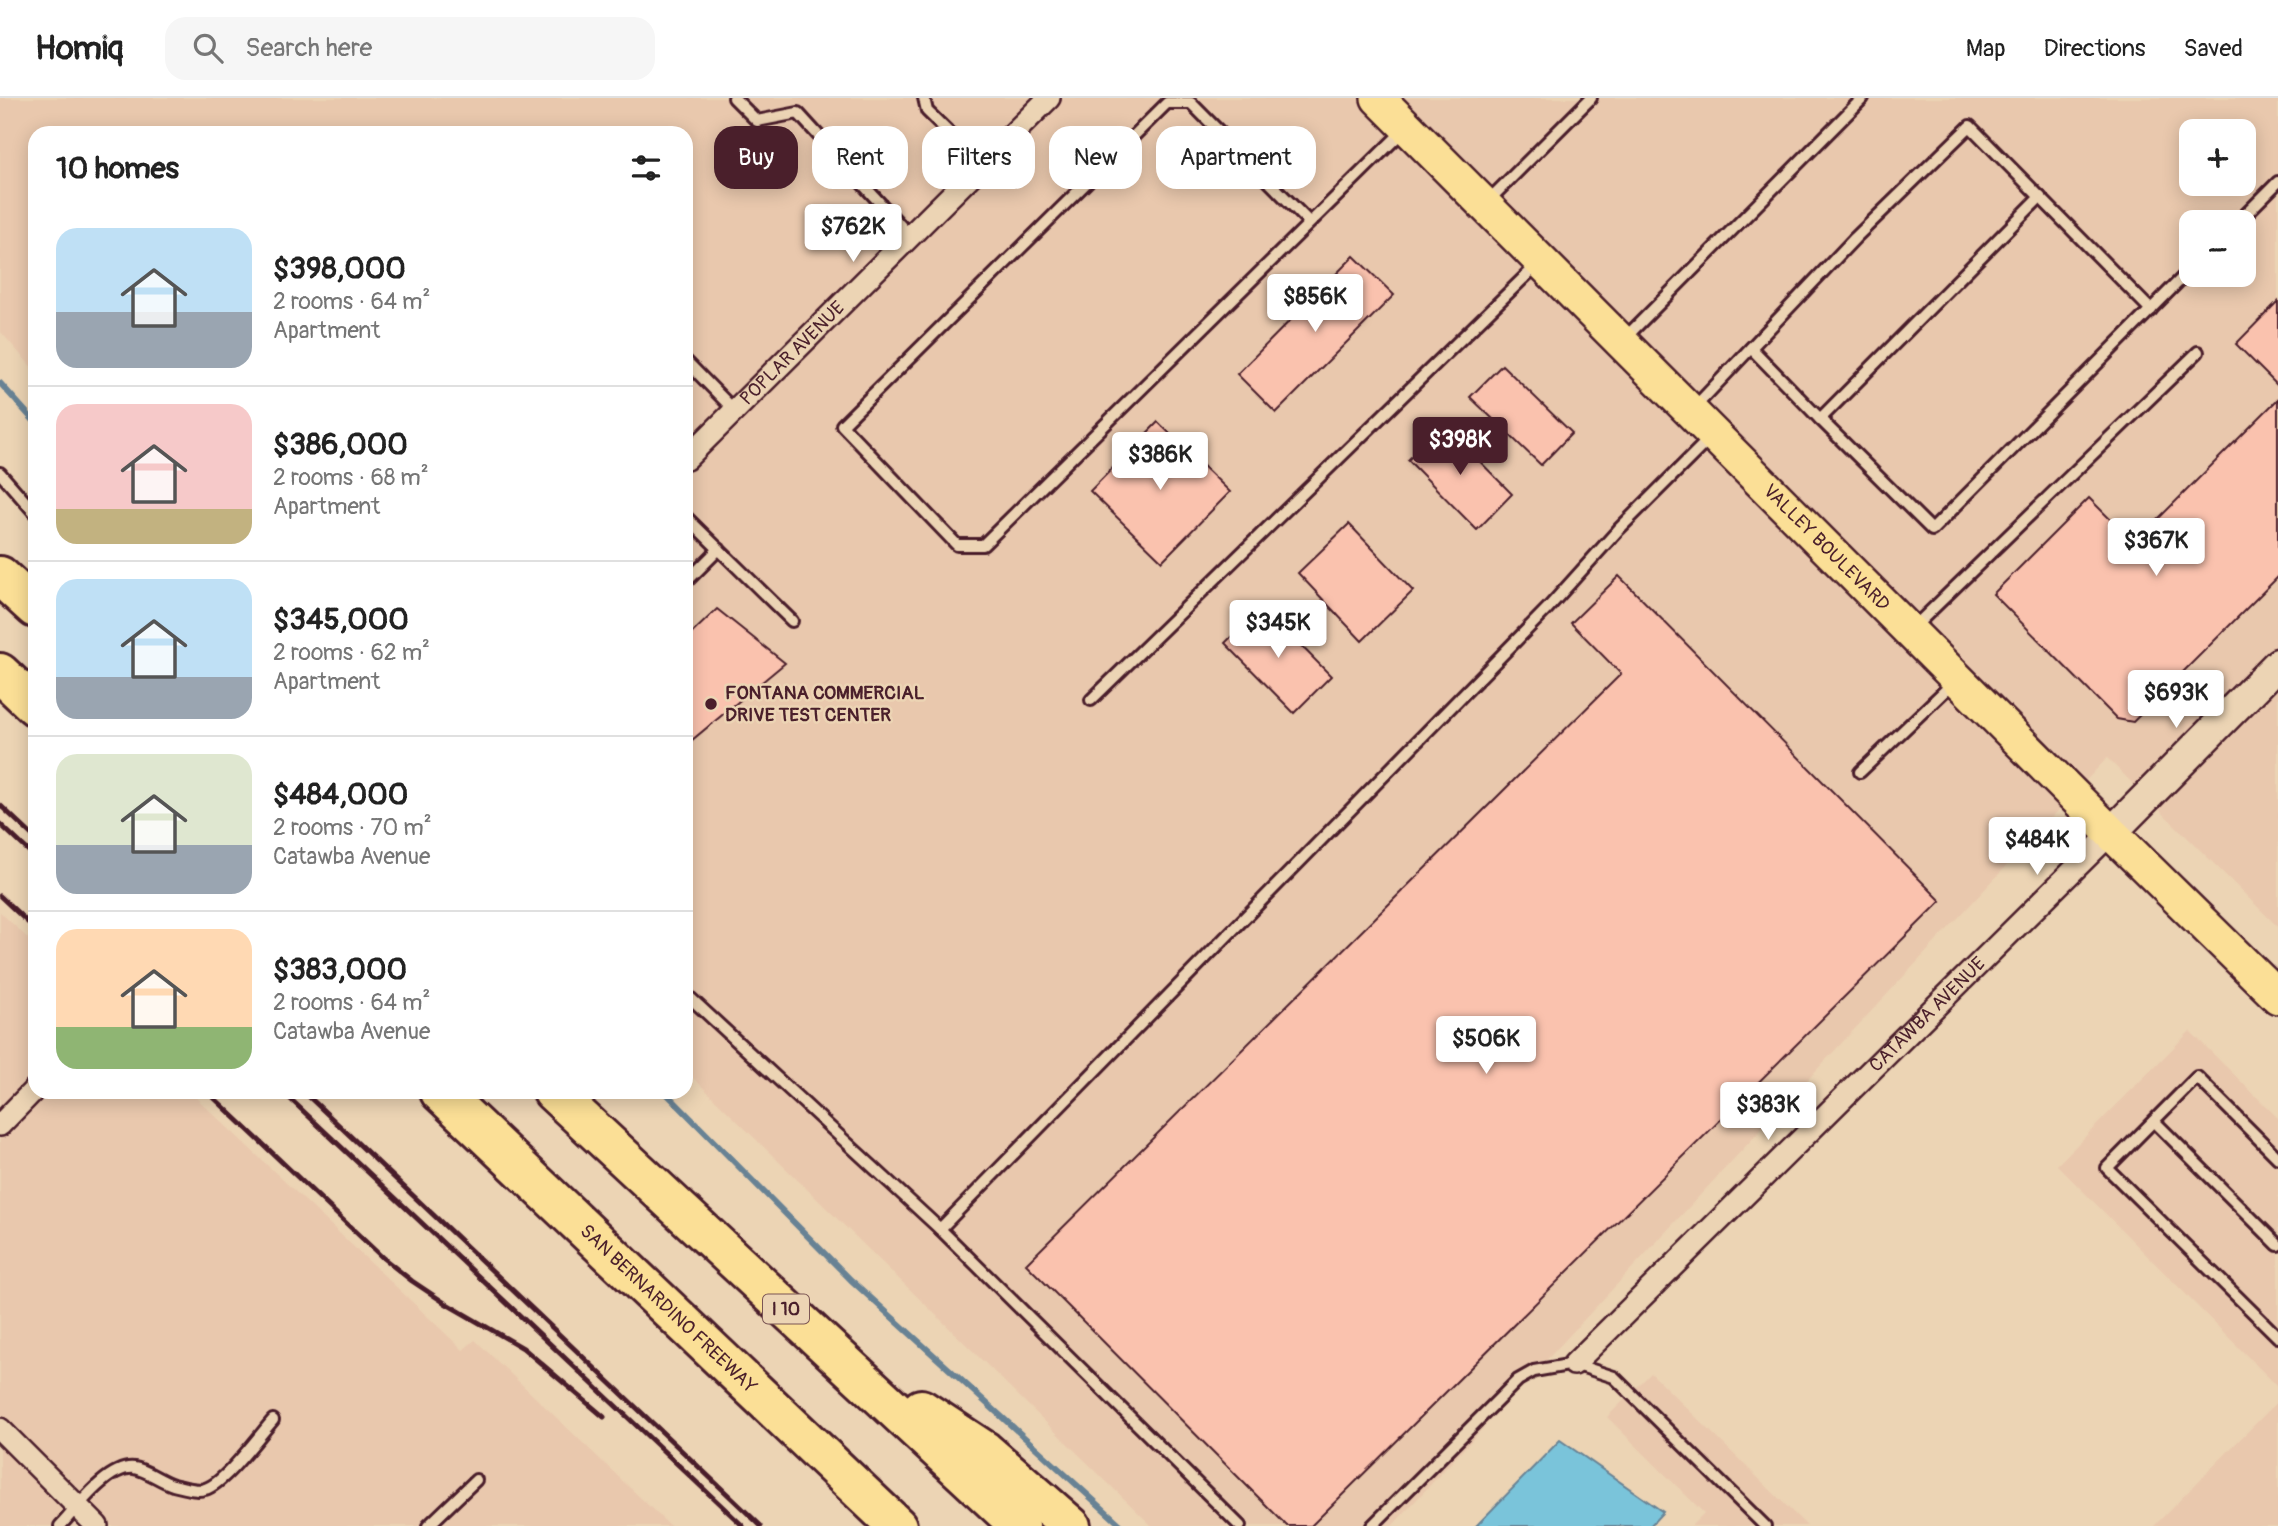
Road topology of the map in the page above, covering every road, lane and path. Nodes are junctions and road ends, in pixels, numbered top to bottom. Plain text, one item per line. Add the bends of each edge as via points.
1 (734, 98) edge
2 (924, 98) edge
3 (1049, 98) edge
4 (1591, 98) edge
5 (1863, 98) edge
6 (1384, 100) edge
7 (942, 126) edge
8 (1021, 126) edge
9 (1407, 127) junction
10 (2278, 182) edge
11 (958, 189) edge
12 (2040, 197) junction
13 (1485, 204) junction
14 (2250, 210) edge
15 (1309, 222) junction
16 (910, 236) junction
17 (1541, 261) junction
18 (2179, 281) edge
19 (2151, 310) junction
20 (1622, 342) junction
21 (1751, 348) junction
22 (2198, 352) dead end
23 (693, 368) edge
24 (735, 411) junction
25 (1691, 411) junction
26 (1820, 419) junction
27 (1714, 435) junction
28 (693, 452) edge
29 (0, 473) edge
30 (28, 505) edge
31 (693, 524) edge
32 (719, 550) junction
33 (693, 575) edge
34 (0, 576) edge
35 (28, 602) edge
36 (792, 621) dead end
37 (1910, 631) junction
38 (2278, 664) edge
39 (0, 673) edge
40 (1957, 678) junction
41 (28, 699) edge
42 (1091, 700) dead end
43 (1860, 772) dead end
44 (2111, 833) junction
45 (2278, 997) edge
46 (693, 1000) edge
47 (28, 1096) edge
48 (447, 1099) edge
49 (560, 1099) edge
50 (2154, 1121) junction
51 (0, 1125) edge
52 (2278, 1158) edge
53 (940, 1229) junction
54 (2278, 1245) edge
55 (2278, 1337) edge
56 (826, 1347) junction
57 (1574, 1364) junction
58 (273, 1420) dead end
59 (790, 1426) junction
60 (0, 1429) edge
61 (476, 1480) dead end
62 (78, 1507) junction
63 (60, 1526) edge
64 (97, 1526) edge
65 (428, 1526) edge
66 (861, 1526) edge
67 (897, 1526) edge
68 (1020, 1526) edge
69 (1071, 1526) edge
70 (1240, 1526) edge
71 (1372, 1526) edge
72 (1765, 1526) edge

1 - 16 lane via 757,121 798,113
2 - 7 lane via 927,111
3 - 8 street, POPLAR AVENUE
4 - 13 lane
5 - 20 lane
6 - 9 main road, VALLEY BOULEVARD
9 - 13 main road, VALLEY BOULEVARD
9 - 15 lane
10 - 14 lane
11 - 16 street, POPLAR AVENUE
12 - 19 lane
12 - 21 lane via 1970,126
12 - 26 lane
13 - 17 main road, VALLEY BOULEVARD
15 - 15 lane via 983,545 957,545 842,425 1167,103 1191,103
16 - 24 street, POPLAR AVENUE
17 - 20 main road, VALLEY BOULEVARD
17 - 42 lane
18 - 19 lane
19 - 26 lane via 1932,530
20 - 25 main road, VALLEY BOULEVARD
21 - 25 lane
21 - 26 lane
22 - 37 lane
23 - 24 lane
24 - 28 street, POPLAR AVENUE
25 - 27 main road, VALLEY BOULEVARD
27 - 37 main road, VALLEY BOULEVARD
27 - 53 lane
29 - 30 lane
31 - 32 lane
32 - 33 lane
32 - 36 lane
34 - 35 highway
37 - 40 main road, VALLEY BOULEVARD
38 - 44 street, CATAWBA AVENUE
39 - 41 highway
40 - 43 lane
40 - 44 main road, VALLEY BOULEVARD
44 - 45 main road, VALLEY BOULEVARD
44 - 57 street, CATAWBA AVENUE
46 - 53 lane
47 - 51 street
48 - 59 highway, SAN BERNARDINO FREEWAY
49 - 56 highway, I 10
50 - 52 lane via 2197,1077
50 - 54 lane
50 - 55 lane via 2107,1168
53 - 70 lane
56 - 68 highway, I 10
56 - 69 highway via 985,1451
57 - 71 lane via 1534,1371 1518,1380
57 - 72 lane via 1614,1377
58 - 62 lane via 222,1479 205,1489 165,1483 137,1468 123,1468 108,1476
59 - 66 highway
59 - 67 highway, SAN BERNARDINO FREEWAY
60 - 62 street
61 - 65 lane
62 - 63 lane
62 - 64 street

